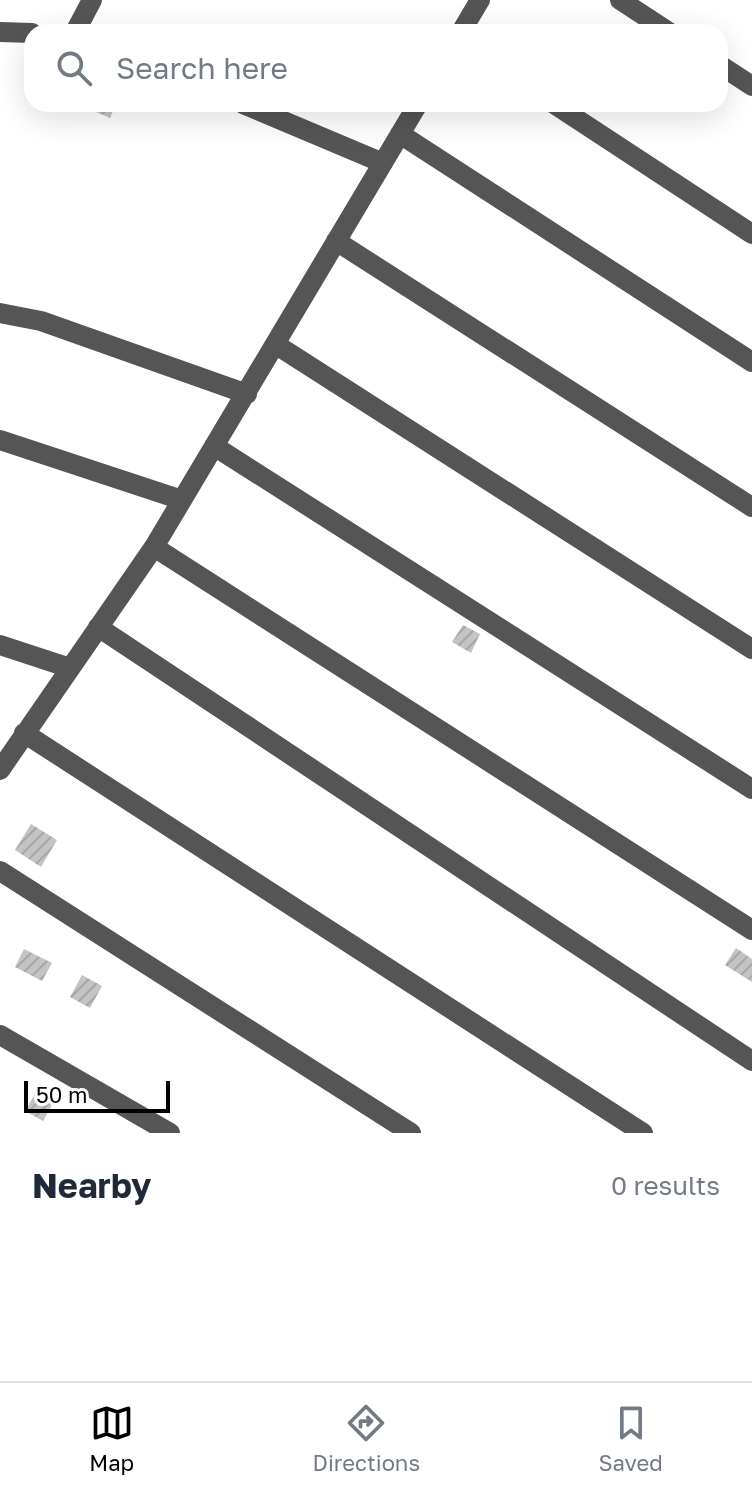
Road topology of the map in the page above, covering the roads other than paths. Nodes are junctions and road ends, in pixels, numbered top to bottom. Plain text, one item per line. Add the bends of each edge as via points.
1 (92, 0) edge
2 (480, 0) edge
3 (620, 0) edge
4 (79, 24) edge
5 (466, 24) edge
6 (657, 24) edge
7 (0, 32) edge
8 (24, 33) edge
9 (728, 70) edge
10 (752, 86) edge
11 (262, 112) edge
12 (413, 112) edge
13 (566, 112) edge
14 (400, 134) junction
15 (383, 163) junction
16 (752, 234) edge
17 (336, 241) junction
18 (0, 313) edge
19 (275, 344) junction
20 (752, 362) edge
21 (247, 394) junction
22 (0, 440) edge
23 (214, 446) junction
24 (182, 500) junction
25 (752, 507) edge
26 (154, 547) junction
27 (98, 627) junction
28 (0, 645) edge
29 (752, 649) edge
30 (70, 668) junction
31 (24, 733) junction
32 (0, 770) edge
33 (752, 789) edge
34 (0, 871) edge
35 (752, 930) edge
36 (0, 1035) edge
37 (752, 1061) edge
38 (170, 1133) edge
39 (411, 1133) edge
40 (643, 1133) edge

1 - 4 street
2 - 5 street
3 - 6 street
7 - 8 street
9 - 10 street
11 - 15 street
12 - 14 street
13 - 16 street
14 - 15 street
14 - 20 street
15 - 17 street
17 - 19 street
17 - 25 street
18 - 21 street via 41,321
19 - 21 street
19 - 29 street
21 - 23 street
22 - 24 street
23 - 24 street
23 - 33 street
24 - 26 street
26 - 27 street
26 - 35 street
27 - 30 street
27 - 37 street
28 - 30 street
30 - 31 street
31 - 32 street
31 - 40 street
34 - 39 street
36 - 38 street

